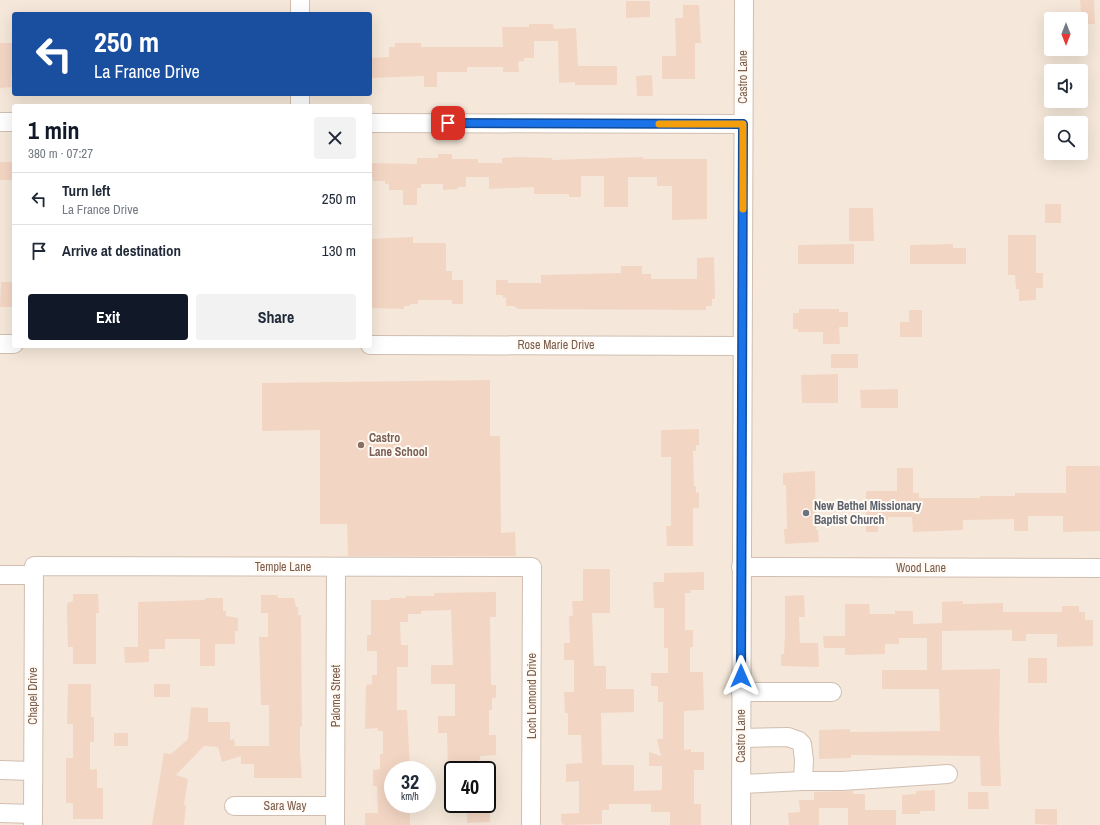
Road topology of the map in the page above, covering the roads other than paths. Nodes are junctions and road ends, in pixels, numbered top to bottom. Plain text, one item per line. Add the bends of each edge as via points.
1 (300, 0) edge
2 (744, 0) edge
3 (300, 12) edge
4 (0, 122) edge
5 (12, 122) edge
6 (372, 123) edge
7 (743, 124) junction
8 (0, 344) edge
9 (12, 344) edge
10 (372, 345) edge
11 (742, 346) junction
12 (336, 567) junction
13 (532, 567) joint
14 (741, 568) junction
15 (1100, 568) edge
16 (34, 571) junction
17 (0, 575) edge
18 (741, 692) junction
19 (832, 692) dead end
20 (741, 738) junction
21 (0, 770) edge
22 (33, 771) junction
23 (948, 774) dead end
24 (803, 781) junction
25 (741, 784) junction
26 (234, 806) dead end
27 (335, 806) junction
28 (0, 813) edge
29 (33, 819) edge
30 (335, 825) edge
31 (531, 825) edge
32 (741, 825) edge

1 - 3 street
2 - 7 street, Castro Lane
4 - 5 street
6 - 7 street
7 - 11 street, Castro Lane
8 - 9 street
10 - 11 street, Rose Marie Drive
11 - 14 street, Castro Lane
12 - 13 street, Temple Lane
12 - 16 street, Temple Lane
12 - 27 street, Paloma Street
13 - 31 street, Loch Lomond Drive
14 - 15 street, Wood Lane
14 - 18 street, Castro Lane
16 - 17 street, Temple Lane
16 - 22 street, Chapel Drive
18 - 19 street
18 - 20 street, Castro Lane
20 - 24 street via 788,737 799,741 804,748
20 - 25 street, Castro Lane
21 - 22 street
22 - 29 street, Chapel Drive
23 - 24 street
24 - 25 street
25 - 32 street, Castro Lane
26 - 27 street, Sara Way
27 - 30 street, Paloma Street
28 - 29 street

